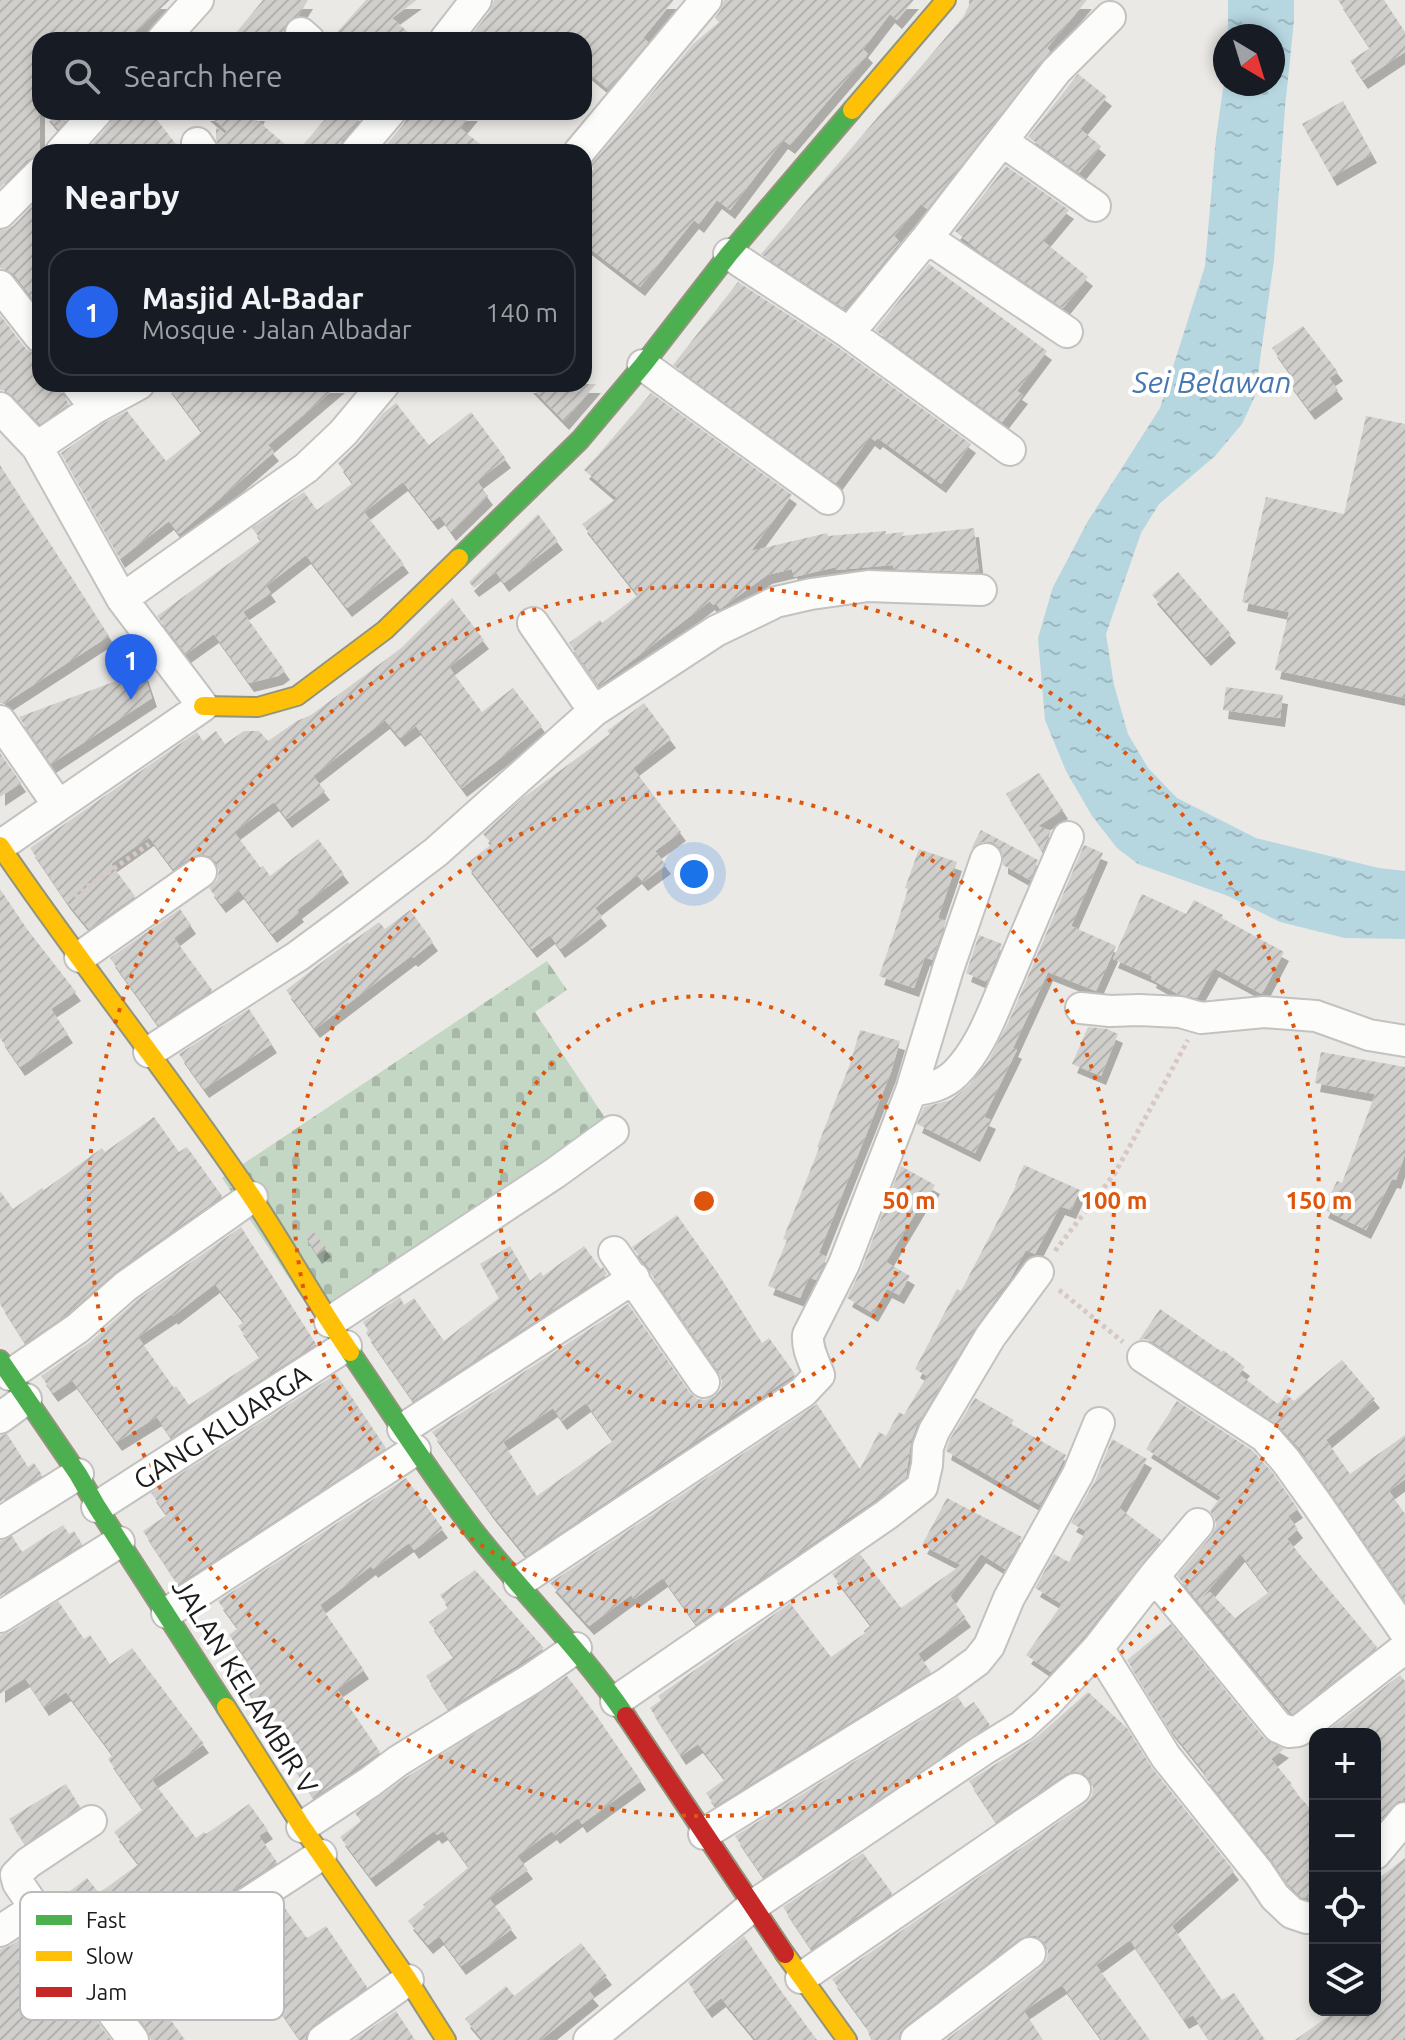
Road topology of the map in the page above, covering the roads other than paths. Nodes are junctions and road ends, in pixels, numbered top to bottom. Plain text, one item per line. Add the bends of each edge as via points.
1 (198, 0) edge
2 (476, 0) edge
3 (706, 0) edge
4 (946, 0) edge
5 (1110, 17) dead end
6 (169, 32) edge
7 (451, 32) edge
8 (90, 120) edge
9 (382, 120) edge
10 (1002, 141) junction
11 (68, 144) edge
12 (363, 144) edge
13 (586, 144) edge
14 (32, 181) edge
15 (1095, 206) dead end
16 (0, 213) edge
17 (927, 238) junction
18 (729, 254) junction
19 (0, 286) edge
20 (32, 327) edge
21 (1067, 332) dead end
22 (849, 333) junction
23 (643, 365) junction
24 (83, 392) edge
25 (124, 392) edge
26 (377, 392) edge
27 (0, 408) edge
28 (95, 408) junction
29 (37, 447) junction
30 (1010, 450) dead end
31 (828, 499) dead end
32 (981, 590) dead end
33 (122, 599) junction
34 (533, 623) dead end
35 (203, 706) junction
36 (594, 711) junction
37 (0, 721) edge
38 (58, 805) junction
39 (1068, 837) dead end
40 (0, 846) edge
41 (986, 859) dead end
42 (201, 872) dead end
43 (80, 957) junction
44 (1081, 1008) dead end
45 (1405, 1041) edge
46 (149, 1052) junction
47 (911, 1091) junction
48 (613, 1131) dead end
49 (252, 1197) junction
50 (614, 1252) dead end
51 (1038, 1272) road end
52 (634, 1278) junction
53 (338, 1334) junction
54 (1143, 1357) road end
55 (12, 1378) edge
56 (704, 1382) dead end
57 (0, 1418) edge
58 (1099, 1423) dead end
59 (409, 1440) junction
60 (78, 1474) junction
61 (97, 1507) junction
62 (0, 1523) edge
63 (1198, 1524) dead end
64 (119, 1542) junction
65 (1154, 1576) junction
66 (519, 1582) junction
67 (167, 1613) junction
68 (0, 1617) edge
69 (1405, 1632) edge
70 (576, 1648) junction
71 (1098, 1648) junction
72 (1405, 1648) edge
73 (616, 1701) junction
74 (1075, 1789) dead end
75 (1405, 1818) edge
76 (91, 1821) dead end
77 (302, 1827) junction
78 (704, 1834) junction
79 (1381, 1847) edge
80 (321, 1855) junction
81 (24, 1892) edge
82 (264, 1892) edge
83 (754, 1905) junction
84 (20, 1918) edge
85 (1309, 1918) edge
86 (0, 1931) edge
87 (1030, 1953) dead end
88 (801, 1978) junction
89 (408, 1980) junction
90 (119, 2020) edge
91 (133, 2040) edge
92 (323, 2040) edge
93 (446, 2040) edge
94 (589, 2040) edge
95 (847, 2040) edge
96 (916, 2040) edge

1 - 6 street
2 - 7 street
3 - 13 street
4 - 18 street
5 - 10 street via 1056,71
8 - 11 street
9 - 12 street
10 - 15 street
10 - 17 street
14 - 16 street
17 - 21 street
17 - 22 street
18 - 22 street
18 - 23 street
19 - 20 street
22 - 30 street
23 - 31 street
23 - 35 street via 580,440 385,630 297,696 258,707
24 - 28 street
25 - 28 street
26 - 33 street via 306,468
27 - 29 street
28 - 29 street
29 - 33 street
32 - 36 street via 868,586 776,602 716,631
33 - 35 street
34 - 36 street
35 - 38 street
36 - 46 street via 436,852 298,956
37 - 38 street
38 - 40 street
39 - 47 street via 968,1058 944,1082
40 - 43 street
41 - 47 street
42 - 43 street
43 - 46 street
44 - 45 street via 1180,1012 1201,1018 1264,1012 1316,1016
46 - 49 street
47 - 66 street via 844,1264 808,1335 816,1381
48 - 53 street, GANG KLUARGA
49 - 53 street
49 - 55 street via 126,1286
50 - 52 street
51 - 73 street via 990,1337 934,1431 922,1487
52 - 56 street
52 - 59 street
53 - 59 street
53 - 61 street, GANG KLUARGA
54 - 69 street via 1265,1437
55 - 57 street
55 - 60 street, JALAN KELAMBIR V
58 - 78 street via 1078,1474 977,1661
59 - 66 street via 472,1528
59 - 67 street
60 - 61 street, JALAN KELAMBIR V
60 - 62 street
61 - 64 street, JALAN KELAMBIR V
63 - 65 street
64 - 67 street, JALAN KELAMBIR V
64 - 68 street
65 - 71 street
65 - 72 street via 1278,1727 1289,1732 1304,1727
66 - 70 street
67 - 77 street, JALAN KELAMBIR V
70 - 73 street
70 - 77 street
71 - 83 street via 1022,1726
71 - 85 street via 1166,1757 1275,1897 1292,1913
73 - 78 street
74 - 88 street
75 - 79 street
76 - 81 street via 16,1875
77 - 80 street, JALAN KELAMBIR V
78 - 83 street
80 - 82 street
80 - 89 street, JALAN KELAMBIR V
83 - 88 street
83 - 94 street
84 - 86 street
87 - 96 street
88 - 95 street
89 - 92 street
89 - 93 street, JALAN KELAMBIR V
90 - 91 street

